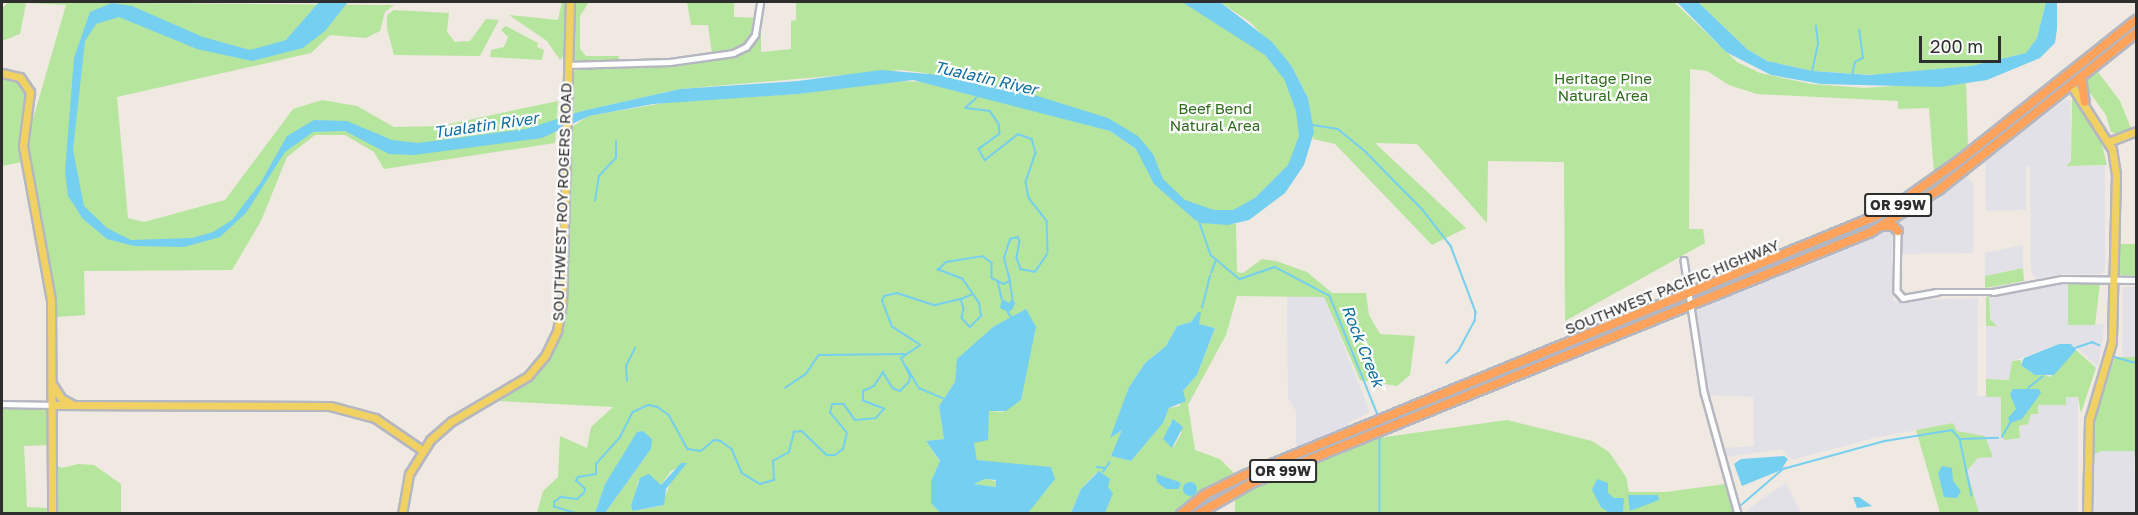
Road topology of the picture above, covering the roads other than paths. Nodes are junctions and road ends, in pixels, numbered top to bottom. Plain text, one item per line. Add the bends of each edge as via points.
1 (570, 2) edge
2 (760, 2) edge
3 (2133, 23) edge
4 (2136, 33) edge
5 (568, 65) junction
6 (2, 73) edge
7 (2081, 78) junction
8 (2060, 81) junction
9 (2071, 85) junction
10 (2085, 102) junction
11 (2136, 130) edge
12 (2108, 142) junction
13 (1903, 214) junction
14 (1882, 226) junction
15 (1898, 231) junction
16 (1814, 243) junction
17 (1818, 254) junction
18 (1684, 260) dead end
19 (2112, 279) junction
20 (2136, 280) edge
21 (1690, 294) junction
22 (1691, 305) junction
23 (52, 381) junction
24 (56, 393) junction
25 (1429, 400) junction
26 (2, 404) edge
27 (52, 404) junction
28 (77, 405) junction
29 (1433, 410) junction
30 (422, 450) junction
31 (1297, 453) junction
32 (1301, 463) junction
33 (52, 513) edge
34 (402, 513) edge
35 (1181, 513) edge
36 (1198, 513) edge
37 (1738, 513) edge
38 (2084, 513) edge

1 - 5 main road, SOUTHWEST ROY ROGERS ROAD
2 - 5 street via 755,35 746,47 733,53 670,62
3 - 8 highway, SOUTHWEST PACIFIC HIGHWAY / OR 99W
3 - 9 highway via 2126,34 2072,77
4 - 7 highway, SOUTHWEST PACIFIC HIGHWAY / OR 99W
5 - 30 main road, SOUTHWEST ROY ROGERS ROAD via 562,304 553,342 524,380 452,421
6 - 23 main road via 20,77 30,94 23,146 49,283
7 - 9 highway, SOUTHWEST PACIFIC HIGHWAY / OR 99W
7 - 10 highway
8 - 9 highway
8 - 16 highway, SOUTHWEST PACIFIC HIGHWAY / OR 99W via 1912,196 1870,220
9 - 10 main road
9 - 13 highway, SOUTHWEST PACIFIC HIGHWAY / OR 99W
10 - 12 main road
11 - 12 main road
12 - 19 main road
13 - 14 highway, SOUTHWEST PACIFIC HIGHWAY / OR 99W
13 - 15 highway
14 - 15 highway via 1893,226
14 - 17 highway, SOUTHWEST PACIFIC HIGHWAY / OR 99W
15 - 19 street via 1899,296 1993,292 2058,279
16 - 17 highway
16 - 21 highway, SOUTHWEST PACIFIC HIGHWAY / OR 99W
17 - 22 highway, SOUTHWEST PACIFIC HIGHWAY / OR 99W
18 - 21 street
19 - 20 street
19 - 38 main road via 2105,361 2083,431
21 - 22 street
21 - 25 highway, SOUTHWEST PACIFIC HIGHWAY / OR 99W
22 - 29 highway, SOUTHWEST PACIFIC HIGHWAY / OR 99W
22 - 37 street via 1704,394
23 - 24 main road
23 - 27 main road
24 - 27 main road
24 - 28 main road
25 - 29 highway
25 - 31 highway, SOUTHWEST PACIFIC HIGHWAY / OR 99W
26 - 27 street
27 - 28 main road
27 - 33 main road
28 - 30 main road via 340,407 375,418
29 - 32 highway, SOUTHWEST PACIFIC HIGHWAY / OR 99W
30 - 34 main road, SOUTHWEST ROY ROGERS ROAD via 405,487
31 - 32 highway
31 - 35 highway, SOUTHWEST PACIFIC HIGHWAY / OR 99W via 1222,485
32 - 36 highway, SOUTHWEST PACIFIC HIGHWAY / OR 99W via 1232,493

